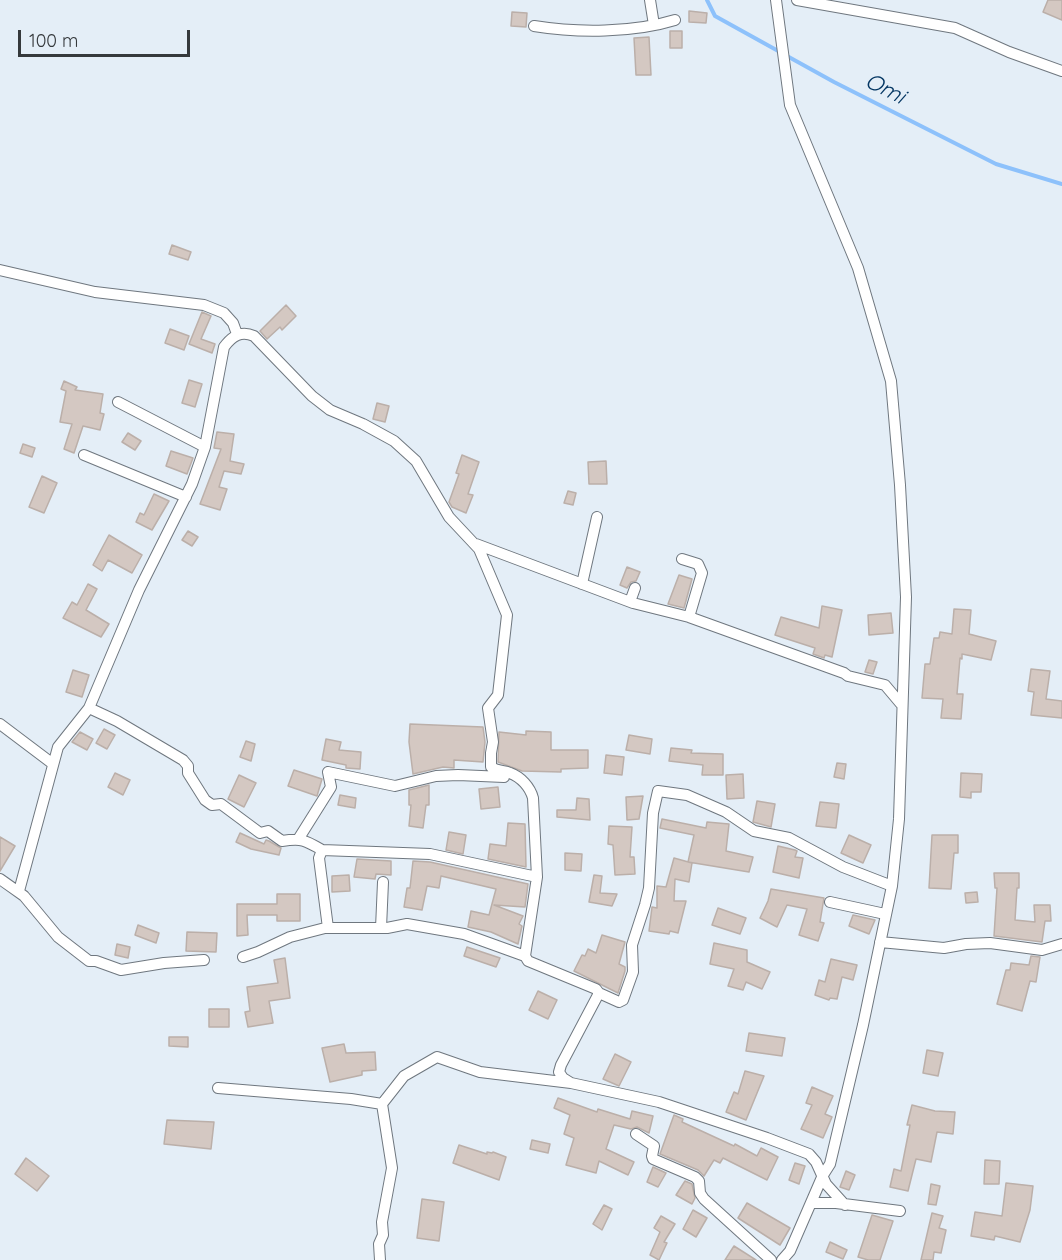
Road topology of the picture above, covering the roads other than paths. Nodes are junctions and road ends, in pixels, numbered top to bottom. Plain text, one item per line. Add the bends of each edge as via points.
1 (650, 0) edge
2 (776, 0) edge
3 (797, 0) edge
4 (675, 20) dead end
5 (654, 25) junction
6 (534, 26) dead end
7 (1062, 71) edge
8 (0, 270) edge
9 (237, 334) junction
10 (118, 402) dead end
11 (206, 447) junction
12 (84, 455) dead end
13 (186, 497) junction
14 (597, 517) dead end
15 (476, 544) junction
16 (682, 560) dead end
17 (582, 584) junction
18 (635, 588) dead end
19 (633, 603) junction
20 (689, 617) junction
21 (901, 704) junction
22 (89, 708) junction
23 (0, 724) edge
24 (53, 764) junction
25 (518, 778) junction
26 (298, 838) junction
27 (322, 850) junction
28 (537, 877) junction
29 (0, 879) edge
30 (383, 882) dead end
31 (892, 886) junction
32 (19, 891) junction
33 (830, 902) dead end
34 (885, 914) junction
35 (328, 928) junction
36 (381, 928) junction
37 (880, 942) junction
38 (1062, 944) edge
39 (525, 956) junction
40 (243, 957) dead end
41 (204, 960) dead end
42 (599, 993) junction
43 (571, 1083) junction
44 (218, 1088) dead end
45 (382, 1104) junction
46 (636, 1134) dead end
47 (823, 1174) junction
48 (811, 1203) junction
49 (845, 1205) junction
50 (900, 1211) dead end
51 (380, 1260) edge
52 (771, 1260) edge
53 (782, 1260) edge

1 - 5 street
2 - 21 street via 790,105 858,268 891,381 906,597
3 - 7 street via 955,28
4 - 5 street
5 - 6 street via 577,31
8 - 9 street via 95,292 204,305 224,313
9 - 11 street via 224,347
9 - 15 street via 254,336 330,410 394,441 416,462 449,517
10 - 11 street
11 - 13 street
12 - 13 street
13 - 22 street via 139,590
14 - 17 street
15 - 17 street
15 - 25 street via 507,615 498,695 488,708 493,742 491,768
16 - 20 street via 698,564 702,573
17 - 19 street
18 - 19 street
19 - 20 street
20 - 21 street via 848,676 885,685
21 - 31 street
22 - 24 street via 58,747
22 - 26 street via 183,760 205,800 212,805 221,804 260,833 268,831 282,841
23 - 24 street
24 - 32 street
25 - 26 street via 436,776 395,786 328,772 332,787
25 - 28 street via 531,790 533,798
26 - 27 street
27 - 28 street via 430,854
27 - 35 street via 319,858
28 - 39 street
29 - 32 street
30 - 36 street
31 - 34 street
31 - 42 street via 843,867 789,838 754,831 726,812 687,795 658,791 649,888 632,945 633,972 623,1000 619,1002
32 - 41 street via 58,937 89,961 121,970
33 - 34 street
34 - 37 street
35 - 36 street
35 - 40 street via 290,937
36 - 39 street via 407,924 464,934
37 - 38 street via 944,948 990,943 1042,950
37 - 47 street via 830,1164
39 - 42 street via 528,961
42 - 43 street via 561,1065 559,1072
43 - 45 street via 480,1072 436,1057 404,1076
43 - 47 street via 647,1098 767,1138 809,1155
44 - 45 street
45 - 51 street via 392,1168 379,1244
46 - 52 street via 654,1146 653,1159 699,1181 704,1199
47 - 48 street
47 - 49 street via 826,1184
48 - 49 street
48 - 53 street via 790,1251
49 - 50 street

